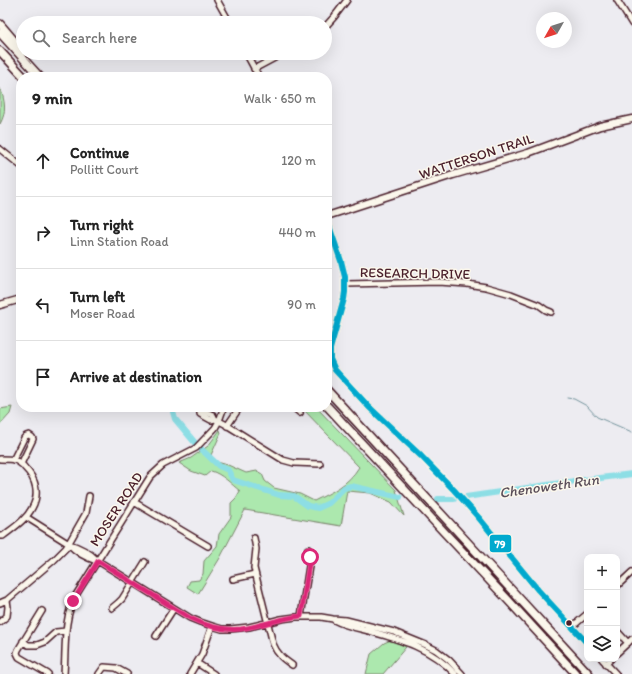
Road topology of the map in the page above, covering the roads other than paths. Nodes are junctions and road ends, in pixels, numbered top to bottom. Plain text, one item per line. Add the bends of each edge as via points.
1 (217, 0) edge
2 (347, 0) edge
3 (617, 0) edge
4 (226, 16) edge
5 (332, 19) edge
6 (0, 24) edge
7 (632, 24) edge
8 (0, 33) edge
9 (16, 43) edge
10 (0, 51) edge
11 (16, 51) edge
12 (25, 60) edge
13 (30, 60) edge
14 (250, 60) edge
15 (271, 60) edge
16 (254, 69) junction
17 (19, 72) edge
18 (35, 72) edge
19 (40, 72) edge
20 (256, 72) edge
21 (632, 119) edge
22 (0, 149) edge
23 (16, 162) edge
24 (332, 214) edge
25 (332, 234) edge
26 (346, 284) junction
27 (16, 300) edge
28 (0, 305) edge
29 (551, 312) dead end
30 (332, 342) edge
31 (332, 363) edge
32 (332, 395) edge
33 (332, 411) edge
34 (206, 412) edge
35 (221, 412) edge
36 (237, 412) edge
37 (217, 420) junction
38 (227, 426) junction
39 (0, 459) edge
40 (13, 460) junction
41 (21, 464) junction
42 (320, 464) dead end
43 (89, 496) dead end
44 (134, 502) junction
45 (26, 517) junction
46 (0, 536) edge
47 (254, 538) dead end
48 (69, 544) junction
49 (208, 546) dead end
50 (308, 549) dead end
51 (98, 561) junction
52 (145, 562) dead end
53 (632, 572) edge
54 (255, 574) junction
55 (233, 579) dead end
56 (133, 582) junction
57 (620, 583) edge
58 (7, 600) junction
59 (0, 603) edge
60 (112, 608) dead end
61 (174, 608) junction
62 (42, 611) dead end
63 (301, 616) junction
64 (584, 617) edge
65 (333, 619) junction
66 (0, 622) edge
67 (268, 623) junction
68 (212, 626) junction
69 (572, 627) junction
70 (66, 631) junction
71 (620, 633) edge
72 (156, 636) dead end
73 (584, 640) edge
74 (23, 641) junction
75 (630, 641) edge
76 (620, 650) edge
77 (197, 663) junction
78 (606, 664) edge
79 (292, 665) dead end
80 (48, 674) edge
81 (64, 674) edge
82 (99, 674) edge
83 (127, 674) edge
84 (190, 674) edge
85 (214, 674) edge
86 (455, 674) edge
87 (462, 674) edge
88 (576, 674) edge
89 (589, 674) edge
90 (616, 674) edge

1 - 4 street
2 - 5 street
3 - 7 street
6 - 9 highway
8 - 11 highway
10 - 17 highway
12 - 18 highway
13 - 19 highway
14 - 16 street
15 - 16 street
16 - 20 street
21 - 24 main road, WATTERSON TRAIL via 600,126 528,153
22 - 23 street
25 - 26 street via 344,269
26 - 29 street, RESEARCH DRIVE via 467,284 511,294
26 - 30 street
27 - 28 main road
31 - 69 street via 369,407 454,490
32 - 89 highway
33 - 88 highway
34 - 37 street
35 - 37 street, MOSER ROAD
36 - 38 street
37 - 38 street
37 - 44 street, MOSER ROAD via 210,434 196,448 169,461 156,471
38 - 42 street via 283,460
39 - 40 street
40 - 41 street
40 - 41 street via 24,438 29,434 33,439
41 - 45 street via 31,475 36,488 34,504
43 - 48 street via 86,513
44 - 49 street
44 - 51 street, MOSER ROAD
45 - 46 street
45 - 48 street
47 - 54 street
48 - 51 street via 90,559
48 - 58 street
50 - 63 street via 310,560
51 - 56 street
51 - 70 street, MOSER ROAD via 71,604
52 - 56 street
53 - 57 street
54 - 55 street
54 - 67 street
56 - 60 street
56 - 61 street
58 - 59 street
58 - 66 street via 7,616
61 - 68 street
61 - 72 street
62 - 74 street
63 - 65 street
63 - 67 street
64 - 69 street
65 - 86 street via 416,646 433,654
65 - 87 street via 394,632 418,641 436,650
67 - 68 street via 239,629
67 - 79 street via 275,650 281,658
68 - 77 street
69 - 73 street
70 - 74 street via 56,632 37,646 28,645
70 - 81 street, MOSER ROAD
71 - 75 street
74 - 80 street via 18,655
75 - 76 street
77 - 84 street
77 - 85 street
78 - 90 street
82 - 83 street via 104,667 108,667

